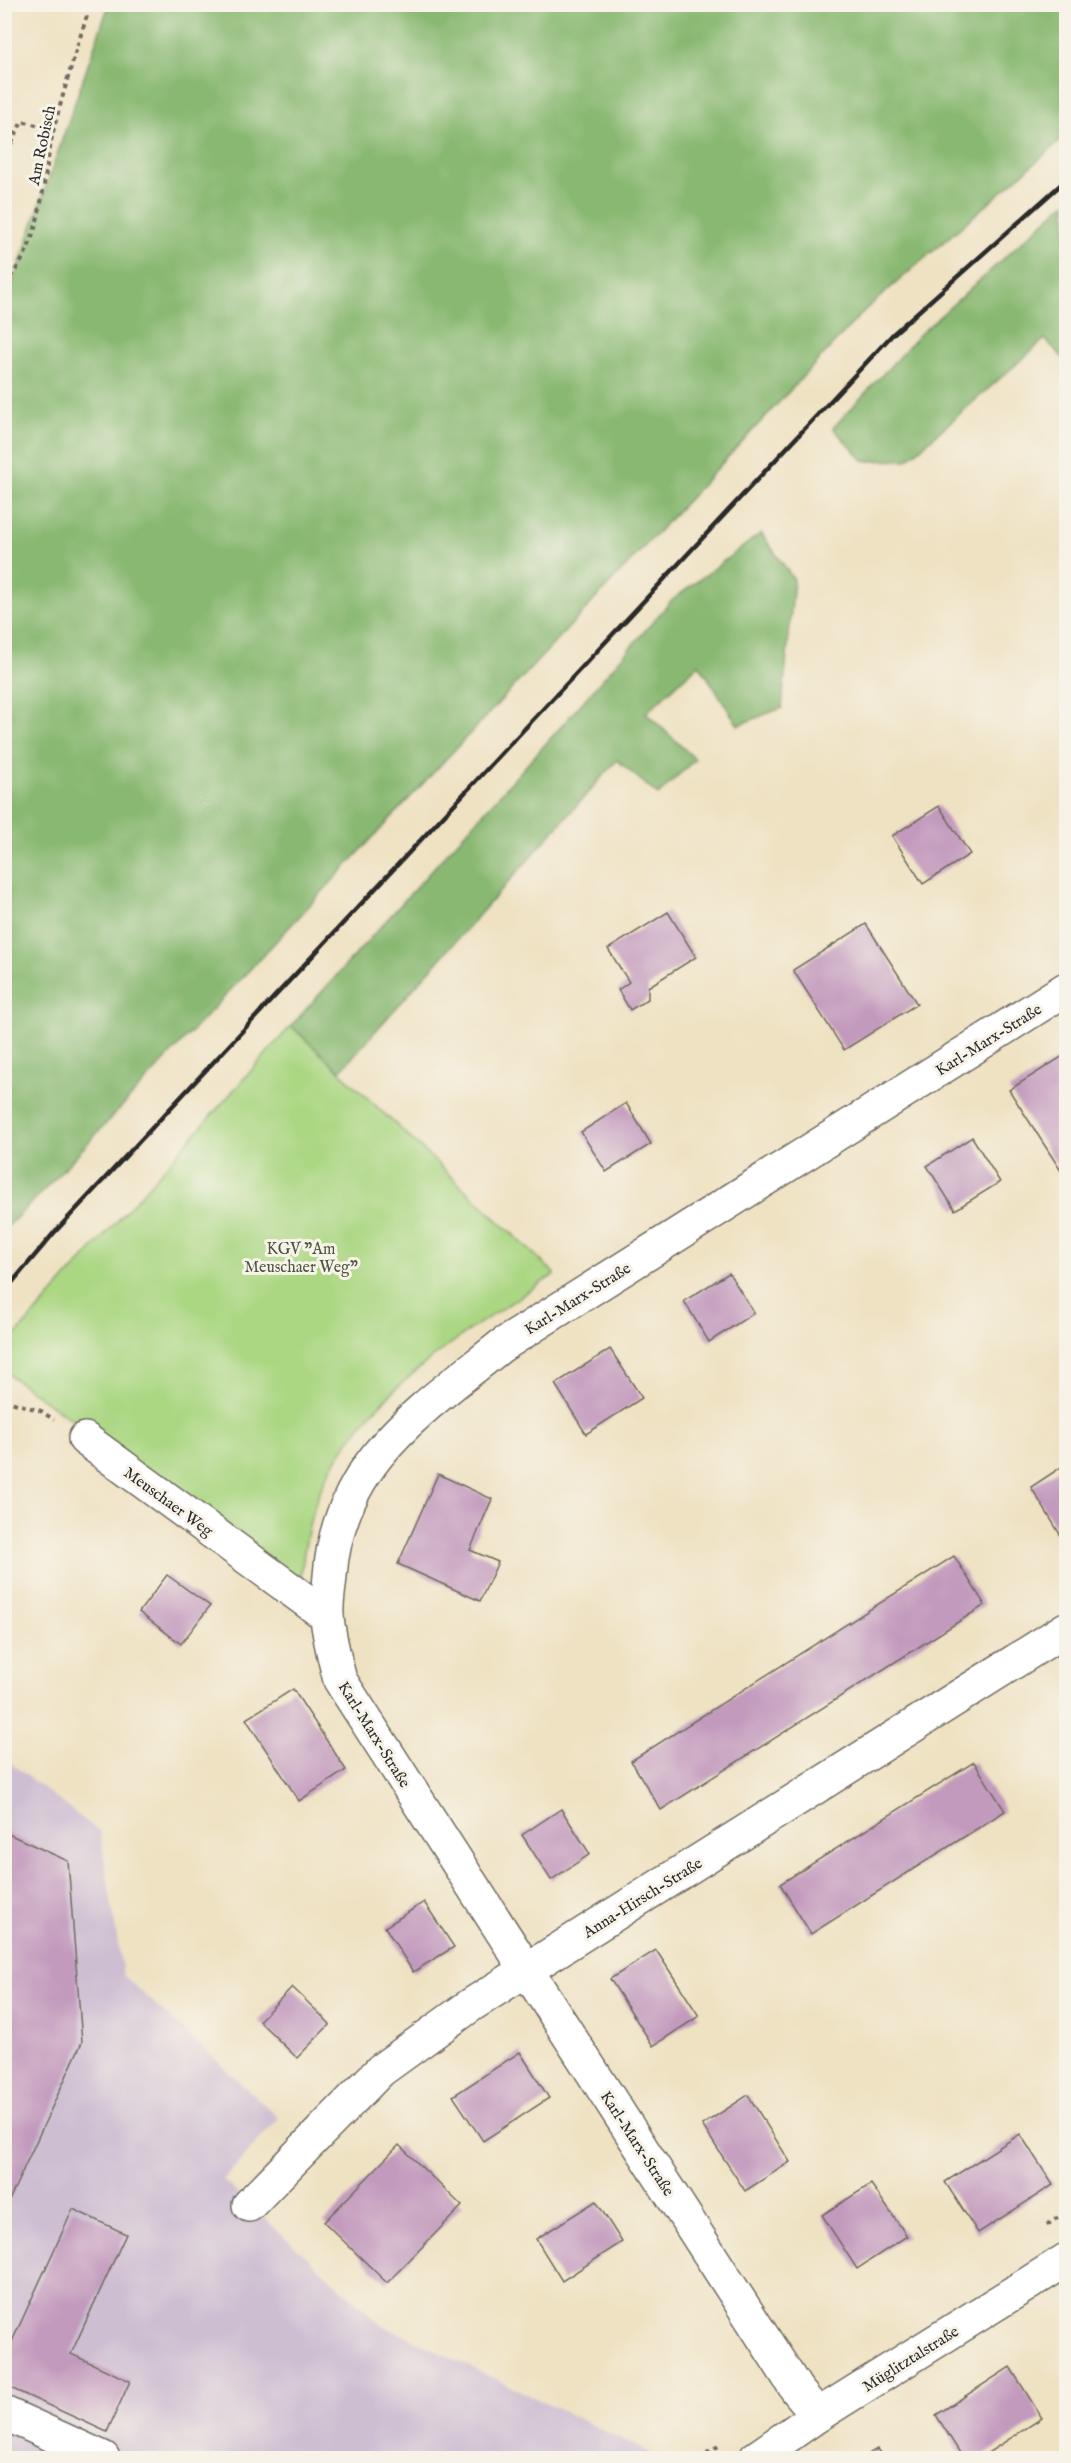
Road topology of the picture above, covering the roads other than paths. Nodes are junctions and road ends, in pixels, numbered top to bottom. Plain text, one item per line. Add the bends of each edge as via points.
1 (1066, 989) edge
2 (85, 1440) road end
3 (327, 1616) junction
4 (1066, 1629) edge
5 (526, 1971) junction
6 (249, 2205) dead end
7 (1066, 2260) edge
8 (4, 2413) edge
9 (818, 2415) junction
10 (103, 2458) edge
11 (756, 2458) edge

1 - 3 street, Karl-Marx-Straße via 501,1346 419,1412 380,1450 348,1498 331,1556
2 - 3 street, Meuschaer Weg
3 - 5 street, Karl-Marx-Straße via 340,1680
4 - 5 street, Anna-Hirsch-Straße
5 - 6 street, Anna-Hirsch-Straße via 381,2070
5 - 9 street, Karl-Marx-Straße via 797,2390
7 - 9 street, Müglitztalstraße
8 - 10 street
9 - 11 street, Müglitztalstraße

